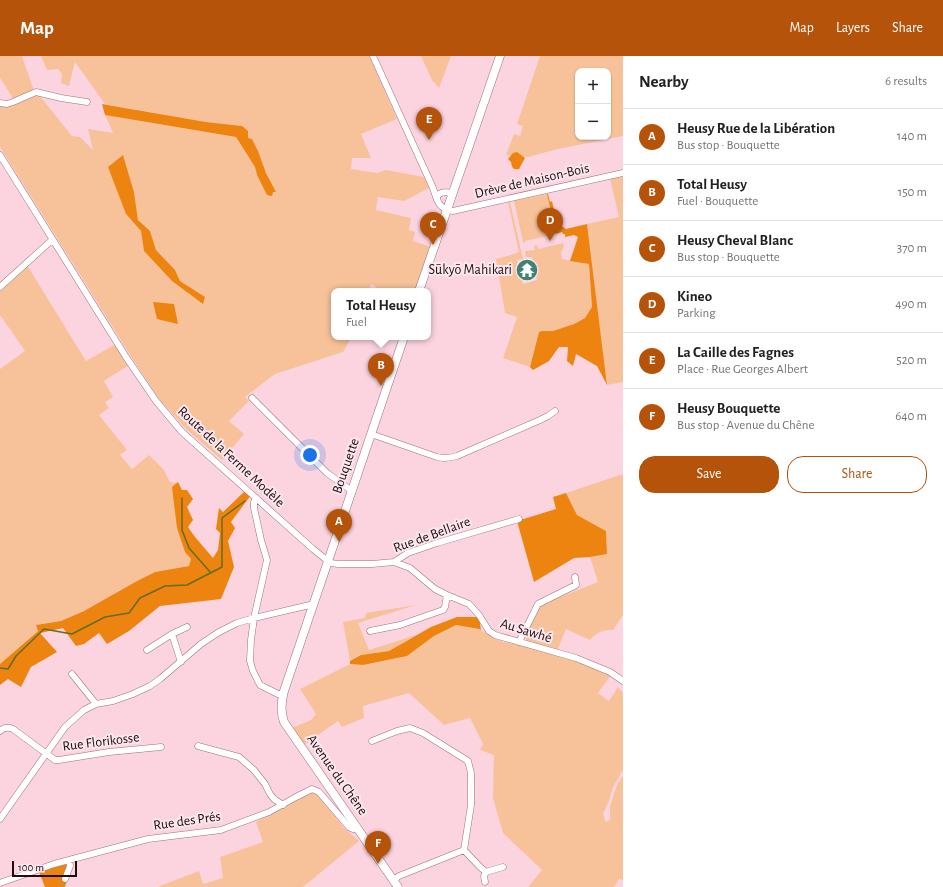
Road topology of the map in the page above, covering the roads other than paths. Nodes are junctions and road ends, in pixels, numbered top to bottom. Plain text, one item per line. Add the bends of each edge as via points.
1 (373, 56) edge
2 (500, 56) edge
3 (87, 102) dead end
4 (0, 103) edge
5 (0, 155) edge
6 (623, 173) edge
7 (433, 188) junction
8 (441, 193) junction
9 (453, 193) junction
10 (437, 199) junction
11 (447, 210) junction
12 (52, 240) junction
13 (0, 287) edge
14 (420, 288) edge
15 (403, 340) edge
16 (252, 398) dead end
17 (555, 411) dead end
18 (371, 434) junction
19 (352, 491) junction
20 (256, 498) junction
21 (519, 519) dead end
22 (328, 561) junction
23 (394, 562) junction
24 (575, 577) dead end
25 (448, 595) junction
26 (314, 604) junction
27 (254, 618) junction
28 (187, 627) dead end
29 (370, 630) dead end
30 (172, 634) junction
31 (519, 642) junction
32 (147, 650) dead end
33 (181, 662) junction
34 (72, 674) dead end
35 (623, 681) edge
36 (283, 694) junction
37 (96, 704) junction
38 (0, 731) edge
39 (372, 741) dead end
40 (198, 746) dead end
41 (161, 747) dead end
42 (46, 753) junction
43 (283, 805) junction
44 (0, 818) edge
45 (358, 828) junction
46 (464, 850) junction
47 (70, 860) junction
48 (503, 867) dead end
49 (486, 872) junction
50 (65, 879) dead end
51 (486, 882) dead end
52 (0, 883) edge
53 (396, 885) edge

1 - 7 street
2 - 9 main road
3 - 4 street via 36,92 7,104
5 - 12 street, Route de la Ferme Modèle
6 - 11 street, Drève de Maison-Bois via 460,210
7 - 8 street
7 - 10 street
8 - 9 street
8 - 10 street
9 - 11 main road
10 - 11 street
11 - 14 main road
12 - 13 street
12 - 20 street, Route de la Ferme Modèle via 156,402 182,432
15 - 18 main road, Bouquette
16 - 19 street via 327,473
17 - 18 street via 458,456 444,459
18 - 19 main road, Bouquette
19 - 22 main road, Bouquette
20 - 22 street, Route de la Ferme Modèle
20 - 27 street via 254,508 267,560
21 - 23 street, Rue de Bellaire via 408,553
22 - 23 street, Rue de Bellaire via 338,564
22 - 26 main road, Bouquette
23 - 25 street, Au Sawhé via 410,568 435,589
24 - 31 street via 576,585 538,604
25 - 29 street via 443,610 400,624
25 - 31 street, Au Sawhé via 469,604 489,631 495,635
26 - 27 street, Rue Florikosse
26 - 36 main road, Bouquette
27 - 33 street, Rue Florikosse via 219,632
27 - 36 street via 250,661 253,670 260,685
28 - 30 street
30 - 32 street
30 - 33 street
31 - 35 street, Au Sawhé via 576,658 610,672
33 - 37 street, Rue Florikosse via 150,686 133,694
34 - 37 street
36 - 45 main road, Avenue du Chêne via 281,711 284,722
37 - 42 street, Rue Florikosse via 84,710 65,727
38 - 42 street via 4,728 13,729
39 - 46 street via 410,728 423,733 468,761 472,773 471,805
40 - 43 street via 239,758 254,770 274,800
41 - 42 street, Rue Florikosse via 103,752 59,760
42 - 44 street, Rue Florikosse
43 - 45 street, Rue des Prés via 312,789 319,792 348,827 353,830
43 - 47 street, Rue des Prés via 221,830 148,839
45 - 53 main road, Avenue du Chêne
46 - 49 street
46 - 53 street via 399,876
47 - 50 street
47 - 52 street, Rue des Prés
48 - 49 street
49 - 51 street

